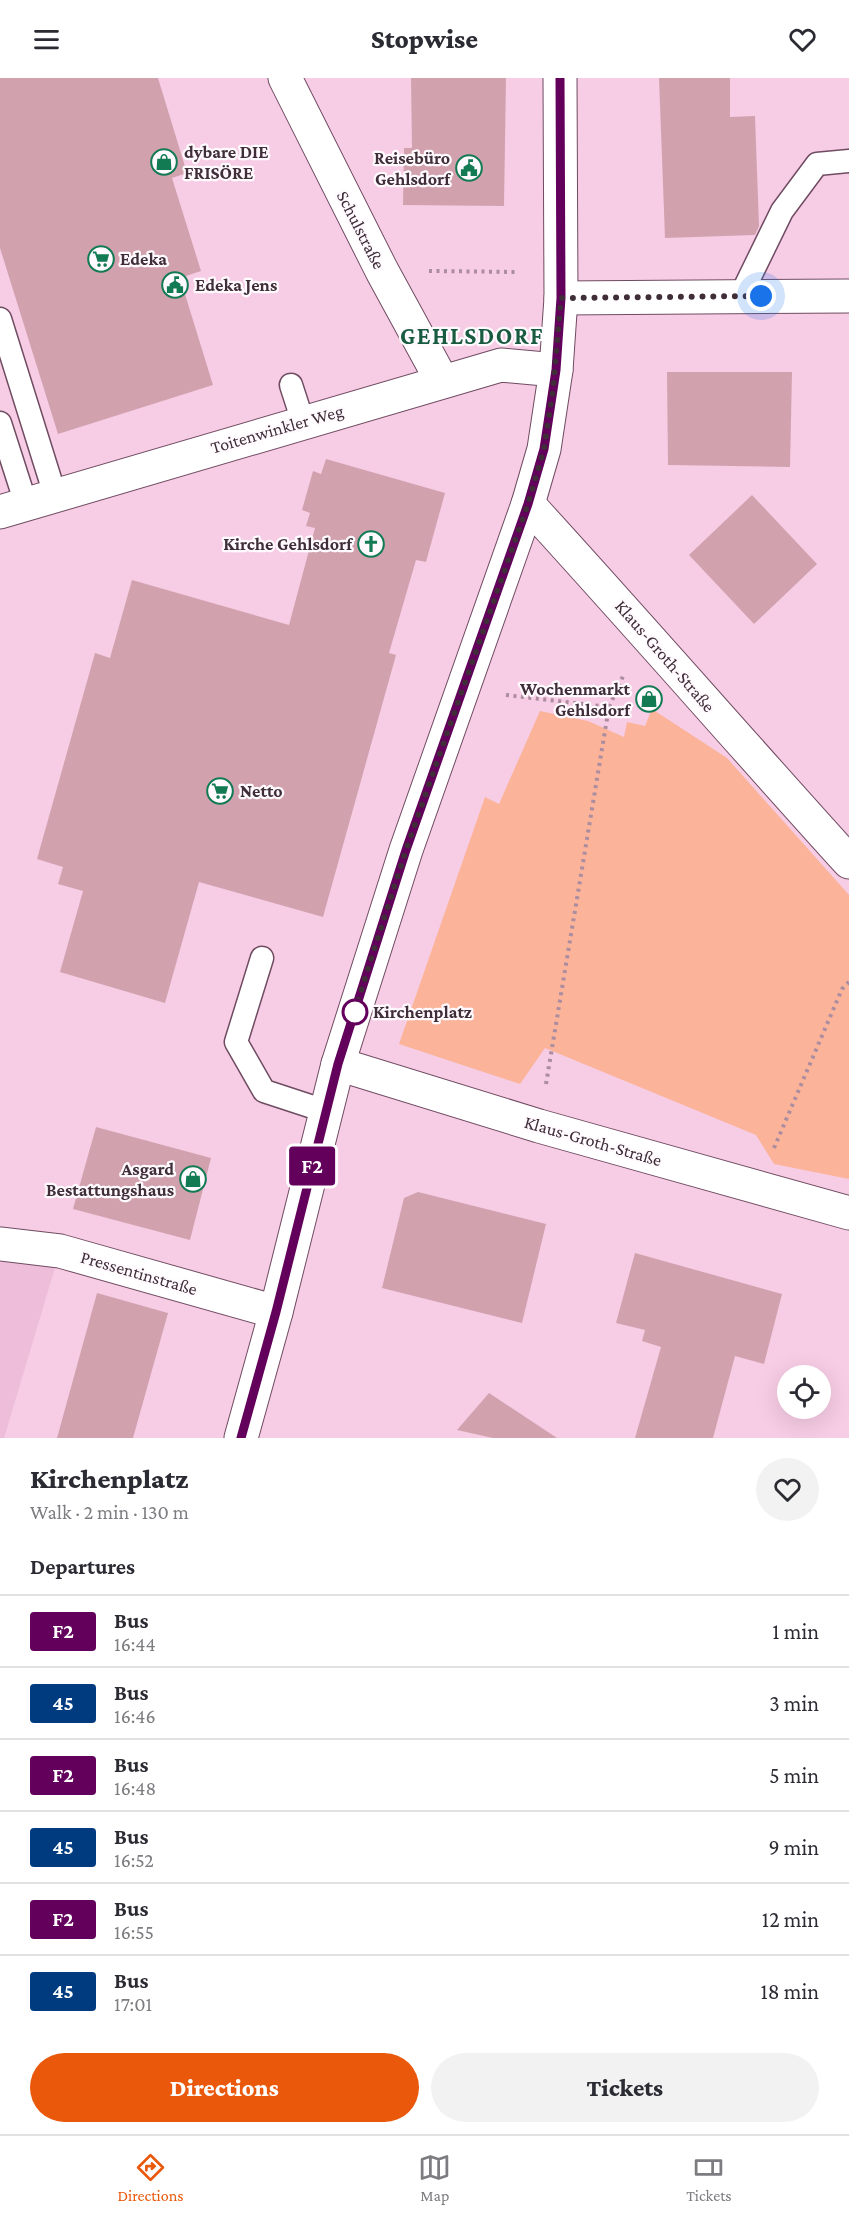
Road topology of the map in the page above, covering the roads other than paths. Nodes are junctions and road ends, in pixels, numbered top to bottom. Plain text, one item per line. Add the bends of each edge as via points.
1 (285, 78) edge
2 (560, 78) edge
3 (849, 161) edge
4 (561, 287) junction
5 (849, 296) edge
6 (740, 297) junction
7 (0, 318) edge
8 (556, 370) junction
9 (442, 381) junction
10 (291, 385) dead end
11 (303, 422) junction
12 (0, 423) edge
13 (27, 504) edge
14 (528, 504) junction
15 (849, 862) edge
16 (262, 957) dead end
17 (338, 1064) junction
18 (325, 1111) junction
19 (849, 1213) edge
20 (0, 1244) edge
21 (276, 1312) junction
22 (241, 1438) edge

1 - 9 street, Schulstraße
2 - 4 street
3 - 6 lane via 817,164 782,211
4 - 6 street
4 - 8 street
5 - 6 street
7 - 13 lane
8 - 9 street, Toitenwinkler Weg via 501,365
8 - 14 street via 544,449
9 - 11 street, Toitenwinkler Weg
10 - 11 lane
11 - 13 street, Toitenwinkler Weg
12 - 13 lane
14 - 15 street, Klaus-Groth-Straße
14 - 17 street via 406,850
16 - 18 lane via 236,1042 264,1091
17 - 18 street
17 - 19 street, Klaus-Groth-Straße via 539,1126
18 - 21 street
20 - 21 street, Pressentinstraße via 60,1251
21 - 22 street

